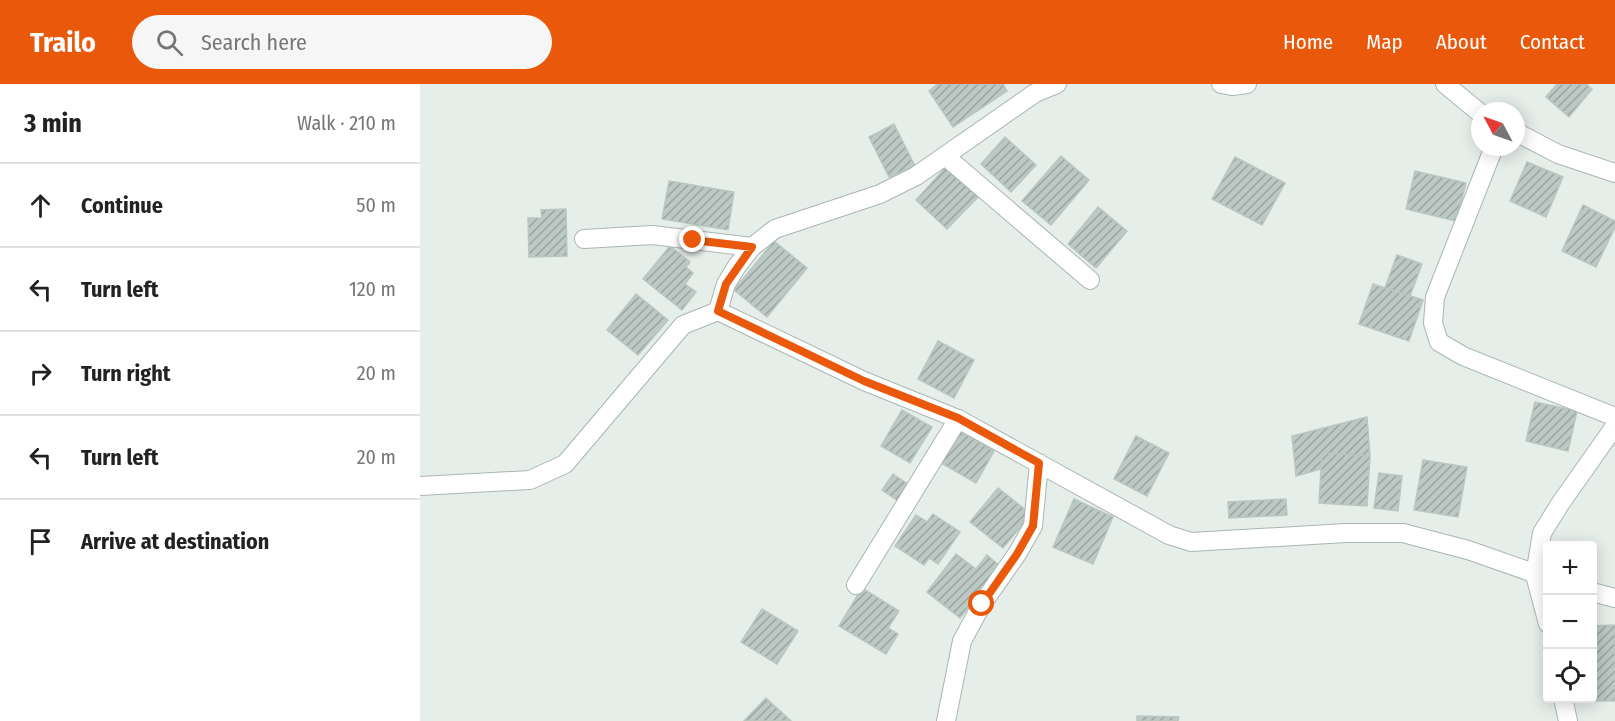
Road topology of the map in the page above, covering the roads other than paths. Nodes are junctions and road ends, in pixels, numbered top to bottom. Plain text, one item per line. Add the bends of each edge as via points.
1 (1057, 84) edge
2 (1221, 84) edge
3 (1247, 84) edge
4 (1444, 84) edge
5 (1471, 106) edge
6 (1525, 137) edge
7 (945, 156) junction
8 (1490, 156) edge
9 (1615, 173) edge
10 (584, 239) dead end
11 (752, 247) junction
12 (1090, 280) dead end
13 (718, 311) junction
14 (1615, 417) edge
15 (958, 418) junction
16 (1615, 426) edge
17 (1039, 463) junction
18 (420, 486) edge
19 (1541, 577) edge
20 (856, 585) dead end
21 (1597, 592) edge
22 (1544, 595) edge
23 (1615, 598) edge
24 (1564, 703) edge
25 (946, 721) edge
26 (1568, 721) edge

1 - 7 street via 1035,93
2 - 3 street
4 - 5 street
6 - 9 street via 1558,154
7 - 11 street via 880,194 775,228
7 - 12 street
8 - 14 street via 1435,297 1433,323 1439,342 1463,357
10 - 11 street via 652,235
11 - 13 street via 726,284
13 - 15 street via 864,381
13 - 18 street via 683,325 565,464 530,480
15 - 17 street
15 - 20 street
16 - 19 street via 1542,533
17 - 19 street via 1169,535 1191,543 1403,533 1468,550
17 - 25 street via 1033,526 962,641
19 - 22 street
21 - 23 street
24 - 26 street

